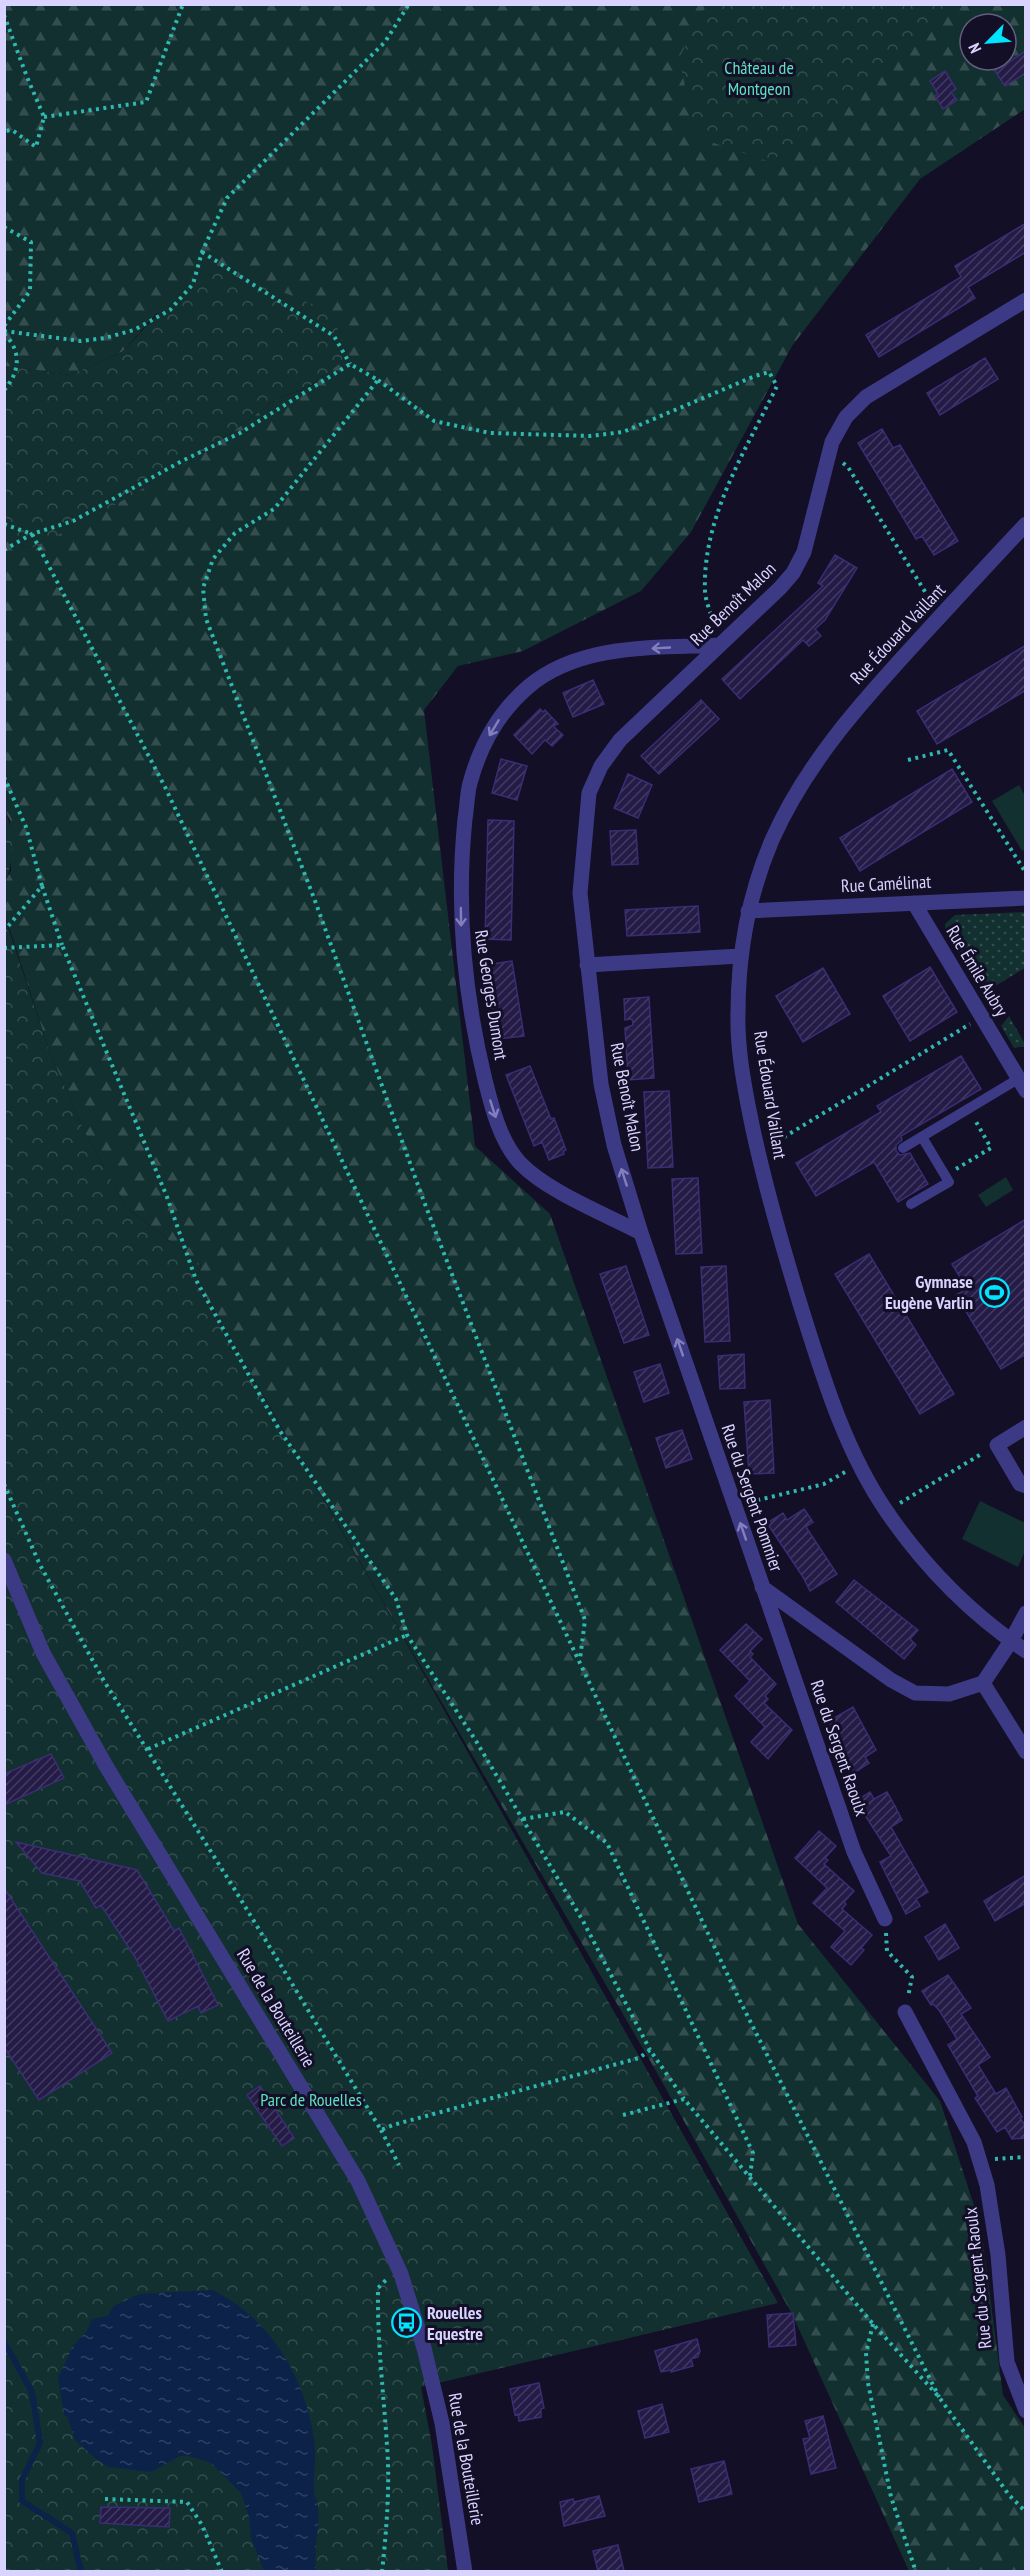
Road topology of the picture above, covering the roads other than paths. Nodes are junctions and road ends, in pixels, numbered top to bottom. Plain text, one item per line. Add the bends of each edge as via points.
1 (1026, 300) edge
2 (1026, 524) edge
3 (720, 645) junction
4 (1026, 898) edge
5 (914, 903) junction
6 (748, 910) junction
7 (740, 956) junction
8 (587, 965) junction
9 (1022, 1085) edge
10 (922, 1137) junction
11 (903, 1148) dead end
12 (911, 1204) dead end
13 (641, 1233) junction
14 (1026, 1427) edge
15 (1026, 1486) edge
16 (4, 1560) edge
17 (762, 1587) junction
18 (1026, 1613) edge
19 (1011, 1641) junction
20 (1026, 1651) edge
21 (983, 1683) junction
22 (1026, 1752) edge
23 (885, 1919) road end
24 (905, 2012) road end
25 (1026, 2411) edge
26 (465, 2571) edge

1 - 3 street, Rue Benoît Malon via 866,397 846,417 829,452 804,552 793,573
2 - 6 street, Rue Édouard Vaillant via 866,697 818,758 773,839
3 - 8 street, Rue Benoît Malon via 620,740 601,766 589,793 580,893
3 -> 13 street, Rue Georges Dumont via 630,650 589,657 557,668 529,687 501,716 480,751 469,785 461,859 460,920 465,975 478,1051 501,1134 519,1162 543,1182
4 - 5 street, Rue Camélinat
5 - 6 street, Rue Camélinat
5 - 9 street, Rue Émile Aubry
6 - 7 street, Rue Édouard Vaillant
7 - 8 street
7 - 19 street, Rue Édouard Vaillant via 737,1016 758,1153 782,1247 818,1360 859,1464 886,1511 929,1566
13 -> 8 street, Rue Benoît Malon via 614,1145
9 - 10 lane
10 - 11 lane
10 - 12 lane via 948,1182
17 -> 13 street, Rue du Sergent Pommier
14 - 15 street via 997,1445 1020,1484
16 - 26 street, Rue de la Bouteillerie via 49,1663 106,1766 358,2181 400,2274 424,2348 442,2424
17 - 21 street, Rue du Sergent Pommier via 915,1693 949,1694
17 - 23 street, Rue du Sergent Raoulx via 854,1852
18 - 19 street
19 - 20 street, Rue Édouard Vaillant
19 - 21 street
21 - 22 street
24 - 25 street, Rue du Sergent Raoulx via 974,2142 987,2185 998,2255 1007,2362

